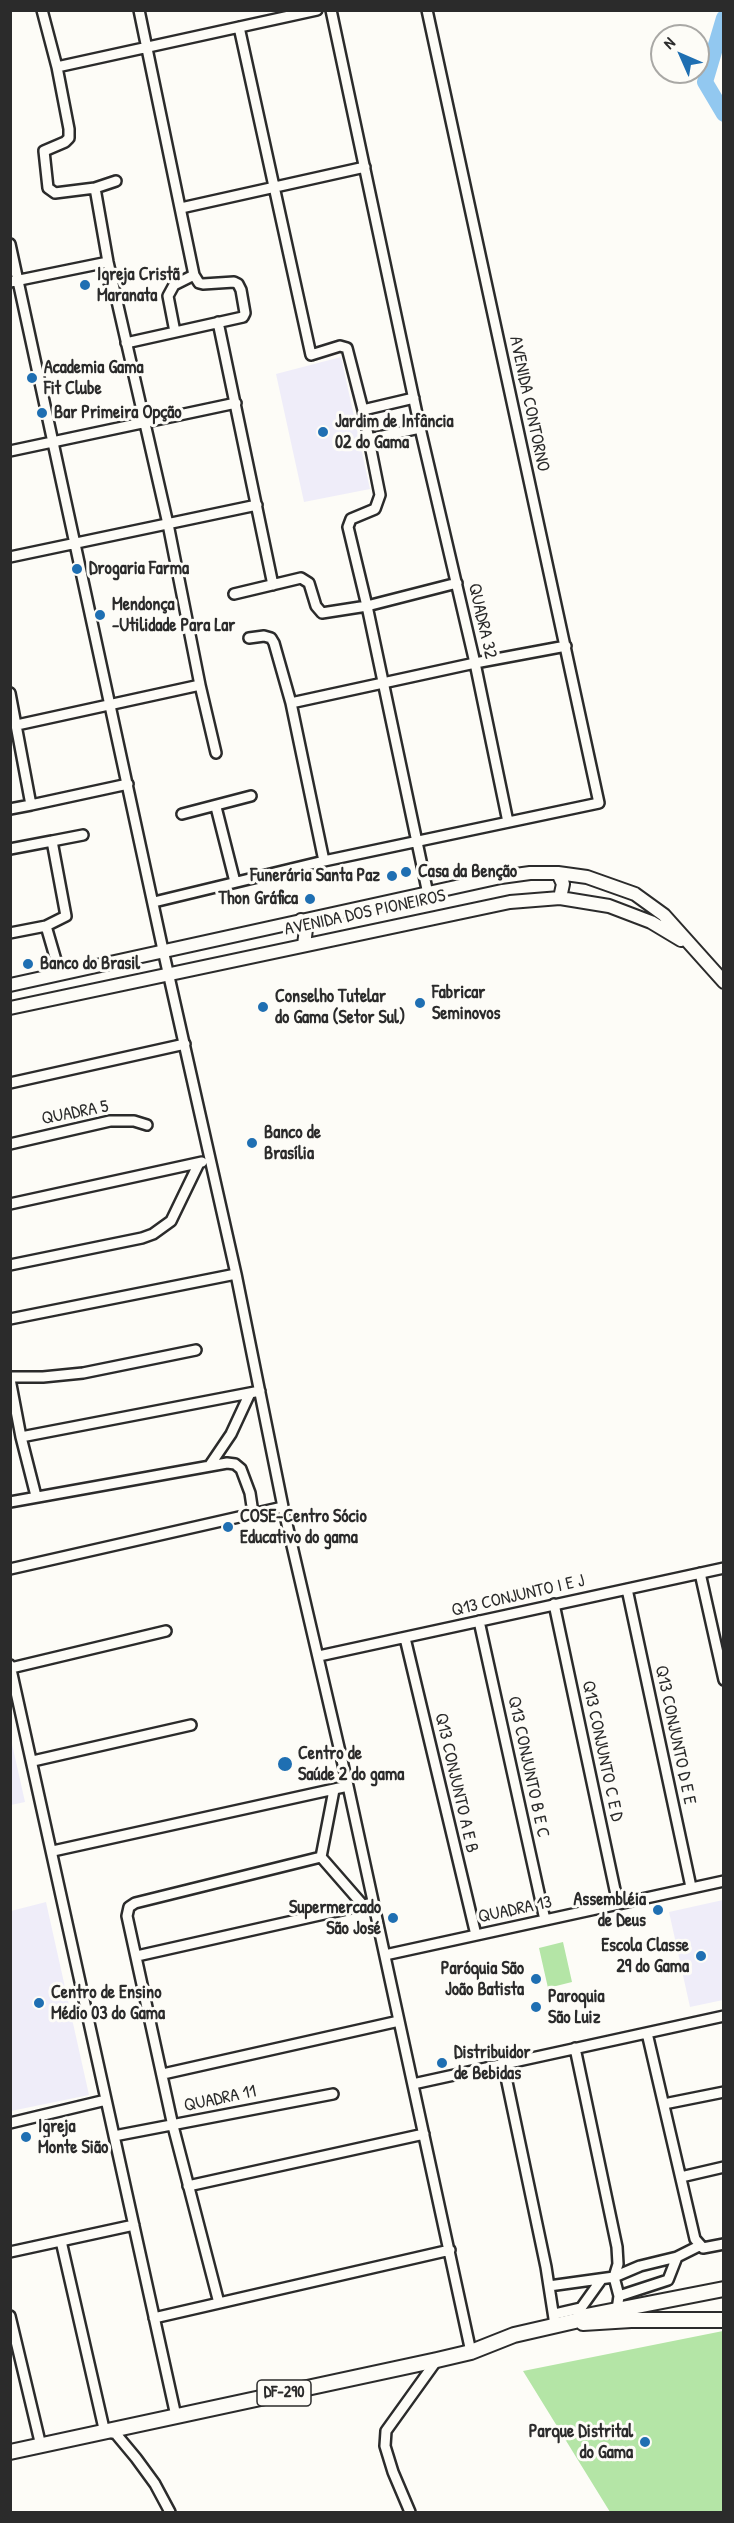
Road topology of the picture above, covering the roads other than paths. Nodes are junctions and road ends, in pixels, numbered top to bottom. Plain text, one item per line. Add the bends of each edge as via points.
1 (42, 10) edge
2 (139, 10) edge
3 (317, 10) edge
4 (331, 10) edge
5 (427, 10) edge
6 (239, 27) junction
7 (147, 47) junction
8 (57, 67) junction
9 (365, 167) junction
10 (116, 181) dead end
11 (273, 187) junction
12 (95, 188) junction
13 (182, 208) junction
14 (10, 244) edge
15 (108, 262) junction
16 (194, 275) junction
17 (15, 281) edge
18 (218, 322) junction
19 (175, 332) junction
20 (126, 343) junction
21 (414, 398) junction
22 (236, 403) junction
23 (363, 410) junction
24 (144, 422) junction
25 (420, 428) junction
26 (369, 439) junction
27 (52, 442) junction
28 (10, 451) edge
29 (257, 505) junction
30 (168, 524) junction
31 (75, 545) junction
32 (10, 557) edge
33 (457, 584) junction
34 (273, 585) junction
35 (234, 594) dead end
36 (367, 606) junction
37 (249, 638) dead end
38 (566, 646) junction
39 (475, 663) junction
40 (383, 682) junction
41 (200, 685) junction
42 (10, 693) edge
43 (291, 702) junction
44 (110, 703) junction
45 (17, 725) junction
46 (216, 753) dead end
47 (128, 784) junction
48 (251, 796) dead end
49 (31, 805) junction
50 (216, 807) junction
51 (10, 809) edge
52 (182, 814) dead end
53 (508, 822) junction
54 (83, 835) dead end
55 (52, 841) junction
56 (416, 842) junction
57 (10, 849) edge
58 (324, 861) junction
59 (558, 873) junction
60 (235, 882) junction
61 (428, 894) junction
62 (560, 898) junction
63 (153, 902) junction
64 (301, 920) junction
65 (46, 926) junction
66 (10, 933) edge
67 (304, 945) junction
68 (690, 946) junction
69 (163, 950) junction
70 (60, 974) junction
71 (169, 975) junction
72 (723, 982) edge
73 (10, 985) edge
74 (10, 1008) edge
75 (185, 1044) junction
76 (10, 1083) edge
77 (147, 1125) dead end
78 (10, 1144) edge
79 (210, 1160) junction
80 (199, 1162) junction
81 (10, 1204) edge
82 (10, 1265) edge
83 (236, 1274) junction
84 (10, 1318) edge
85 (196, 1350) dead end
86 (10, 1378) edge
87 (261, 1391) junction
88 (250, 1393) junction
89 (21, 1437) junction
90 (210, 1465) junction
91 (36, 1496) junction
92 (10, 1502) edge
93 (283, 1507) junction
94 (253, 1513) junction
95 (723, 1568) edge
96 (10, 1569) edge
97 (700, 1573) junction
98 (627, 1589) junction
99 (554, 1604) junction
100 (479, 1621) junction
101 (166, 1631) dead end
102 (405, 1638) junction
103 (319, 1656) junction
104 (11, 1666) edge
105 (723, 1680) edge
106 (191, 1725) dead end
107 (33, 1761) junction
108 (348, 1786) junction
109 (334, 1790) junction
110 (53, 1851) junction
111 (321, 1857) junction
112 (723, 1881) edge
113 (691, 1887) junction
114 (373, 1903) junction
115 (362, 1904) junction
116 (618, 1904) junction
117 (545, 1920) junction
118 (476, 1935) junction
119 (385, 1955) junction
120 (137, 1956) junction
121 (723, 2016) edge
122 (399, 2021) junction
123 (647, 2033) junction
124 (576, 2048) junction
125 (503, 2063) junction
126 (163, 2074) junction
127 (413, 2084) junction
128 (723, 2092) edge
129 (333, 2094) dead end
130 (106, 2100) junction
131 (664, 2104) junction
132 (10, 2124) edge
133 (173, 2126) junction
134 (424, 2134) junction
135 (114, 2136) junction
136 (723, 2167) edge
137 (681, 2176) junction
138 (188, 2186) junction
139 (134, 2224) junction
140 (61, 2241) junction
141 (723, 2244) edge
142 (699, 2246) junction
143 (450, 2250) junction
144 (10, 2253) edge
145 (677, 2257) junction
146 (614, 2277) junction
147 (602, 2280) junction
148 (549, 2286) junction
149 (723, 2289) edge
150 (219, 2303) junction
151 (618, 2303) junction
152 (10, 2316) edge
153 (154, 2318) junction
154 (555, 2320) junction
155 (723, 2320) edge
156 (575, 2321) junction
157 (471, 2352) junction
158 (437, 2360) junction
159 (176, 2416) junction
160 (107, 2432) junction
161 (41, 2446) junction
162 (10, 2452) edge
163 (170, 2512) edge
164 (410, 2512) edge

1 - 8 street
2 - 7 street
3 - 6 street
4 - 9 street, QUADRA 32
5 - 38 street, AVENIDA CONTORNO
6 - 7 street
6 - 11 street
7 - 8 street
7 - 13 street
8 - 12 street via 69,138 44,152 48,188 55,192
9 - 11 street
9 - 21 street, QUADRA 32
10 - 12 street
11 - 13 street
11 - 23 street via 311,355 340,346 347,348
12 - 15 street
13 - 16 street
14 - 17 street
15 - 17 street
15 - 20 street
16 - 18 street via 199,283 234,282 241,290 244,315
16 - 19 street via 174,285 168,296
17 - 27 street
18 - 19 street
18 - 22 street
19 - 20 street
20 - 24 street
21 - 23 street
21 - 25 street, QUADRA 32
22 - 24 street
22 - 29 street
23 - 26 street
24 - 27 street
24 - 30 street
25 - 26 street
25 - 33 street, QUADRA 32
26 - 36 street via 379,502 375,509 351,519 348,527
27 - 28 street
27 - 31 street
29 - 30 street
29 - 34 street
30 - 31 street
30 - 41 street
31 - 32 street
31 - 44 street
33 - 36 street
33 - 39 street, QUADRA 32
34 - 35 street
34 - 36 street via 305,580 322,613
36 - 40 street
37 - 43 street via 271,638
38 - 39 street
38 - 53 street, AVENIDA CONTORNO via 599,803
39 - 40 street
39 - 53 street, QUADRA 32
40 - 43 street
40 - 56 street
41 - 44 street
41 - 46 street
42 - 45 street
43 - 58 street
44 - 45 street
44 - 47 street
45 - 49 street
47 - 49 street
47 - 63 street
48 - 50 street
49 - 51 street
50 - 52 street
50 - 60 street
53 - 56 street
54 - 55 street
55 - 57 street
55 - 65 street via 68,914
56 - 58 street
56 - 61 street
58 - 60 street
59 - 61 main road, AVENIDA DOS PIONEIROS via 501,877
59 - 62 main road via 563,884
59 - 68 main road, AVENIDA DOS PIONEIROS via 587,877 635,894 664,915
60 - 63 street
61 - 64 main road, AVENIDA DOS PIONEIROS
62 - 67 main road, AVENIDA DOS PIONEIROS via 510,902
62 - 68 main road, AVENIDA DOS PIONEIROS via 609,906 651,922
63 - 69 street
64 - 67 main road via 306,928
64 - 69 main road, AVENIDA DOS PIONEIROS
65 - 66 street
65 - 70 street
67 - 71 main road, AVENIDA DOS PIONEIROS
68 - 72 main road
69 - 70 main road, AVENIDA DOS PIONEIROS
69 - 71 street
70 - 73 main road, AVENIDA DOS PIONEIROS
71 - 74 main road, AVENIDA DOS PIONEIROS
71 - 75 street
75 - 76 street
75 - 79 street
77 - 78 street, QUADRA 5 via 110,1121
79 - 80 street
79 - 83 street
80 - 81 street
80 - 82 street via 171,1221 153,1234
83 - 84 street
83 - 87 street
85 - 86 street via 82,1373
86 - 89 street
87 - 88 street
87 - 93 street
88 - 89 street
88 - 90 street via 231,1434
89 - 91 street
90 - 91 street
90 - 94 street via 235,1464 241,1469
91 - 92 street
93 - 94 street
93 - 103 street
94 - 96 street
95 - 97 street, Q13 CONJUNTO I E J
97 - 98 street, Q13 CONJUNTO I E J
97 - 105 street
98 - 99 street, Q13 CONJUNTO I E J
98 - 113 street, Q13 CONJUNTO D E E
99 - 100 street, Q13 CONJUNTO I E J
99 - 116 street, Q13 CONJUNTO C E D
100 - 102 street, Q13 CONJUNTO I E J
100 - 117 street, Q13 CONJUNTO B E C
101 - 104 street
102 - 103 street, Q13 CONJUNTO I E J
102 - 118 street, Q13 CONJUNTO A E B
103 - 108 street
104 - 107 street
106 - 107 street
107 - 110 street
108 - 109 street
108 - 114 street
109 - 110 street
109 - 111 street
110 - 130 street
111 - 115 street
111 - 120 street via 135,1903 129,1907 127,1916
112 - 113 street, QUADRA 13
113 - 116 street, QUADRA 13
114 - 115 street
114 - 119 street
115 - 120 street
116 - 117 street, QUADRA 13
117 - 118 street, QUADRA 13
118 - 119 street, QUADRA 13
119 - 122 street
120 - 126 street
121 - 123 street
122 - 126 street
122 - 127 street
123 - 124 street
123 - 131 street
124 - 125 street
124 - 146 street via 617,2247
125 - 127 street
125 - 148 street
126 - 133 street
127 - 134 street
128 - 131 street
129 - 133 street, QUADRA 11
130 - 132 street
130 - 135 street
131 - 137 street
133 - 135 street, QUADRA 11
133 - 138 street
134 - 138 street
134 - 143 street
135 - 139 street
136 - 137 street
137 - 142 street
138 - 150 street
139 - 140 street
139 - 153 street
140 - 144 street
140 - 160 street
141 - 142 street
142 - 145 street
143 - 150 street
143 - 157 street
145 - 146 street
145 - 151 street via 668,2280
146 - 147 street
146 - 151 street
147 - 148 street
147 - 154 street via 580,2308
148 - 154 street
149 - 151 highway, DF-290
150 - 153 street
151 - 156 highway, DF-290
152 - 161 street
153 - 159 street
154 - 156 highway, DF-290
154 - 157 highway, DF-290
155 - 156 highway, DF-290
157 - 158 highway, DF-290
158 - 159 highway, DF-290
158 - 164 street via 386,2431 385,2446
159 - 160 highway, DF-290
160 - 161 highway, DF-290
160 - 163 street via 116,2434 136,2458
161 - 162 highway, DF-290

